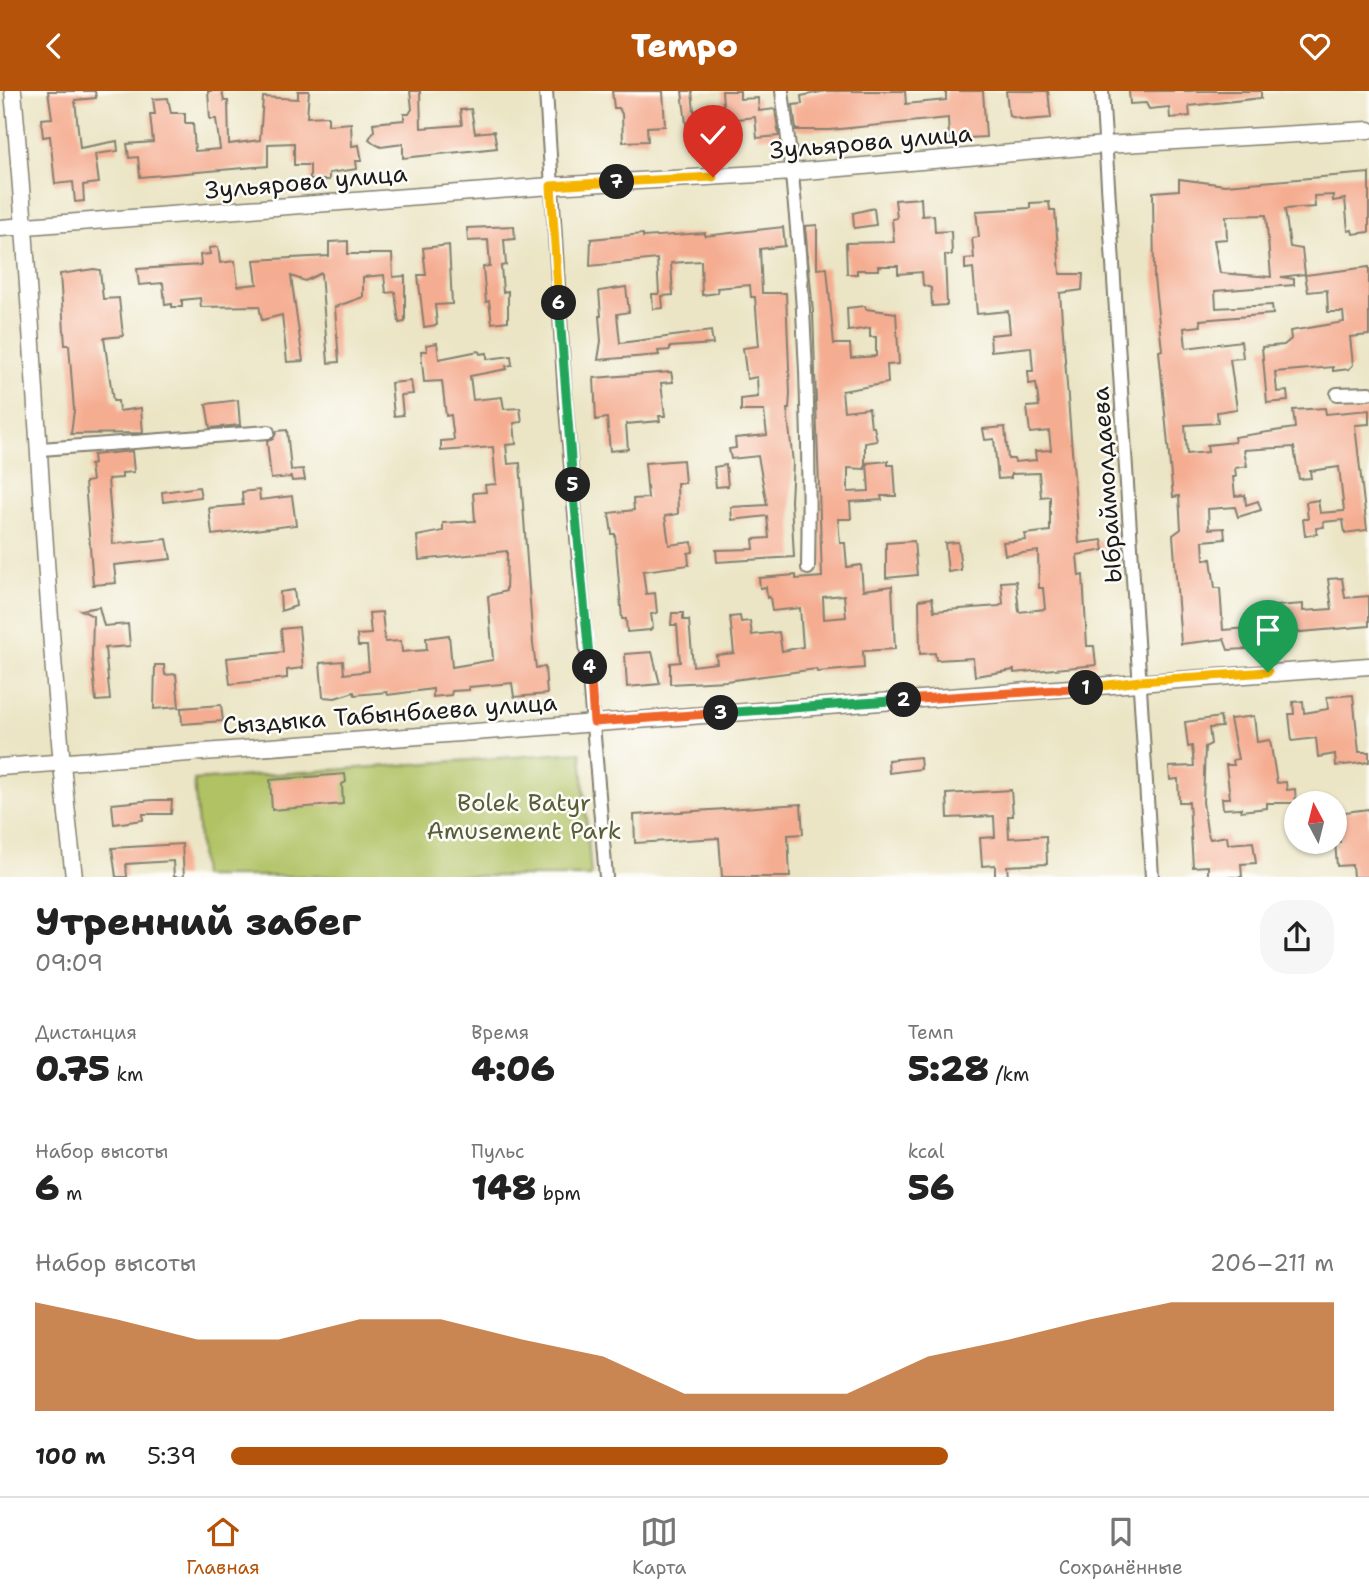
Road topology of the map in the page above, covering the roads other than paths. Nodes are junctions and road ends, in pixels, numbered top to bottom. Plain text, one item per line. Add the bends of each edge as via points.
1 (13, 91) edge
2 (546, 91) edge
3 (782, 91) edge
4 (1102, 91) edge
5 (1369, 130) edge
6 (1105, 145) junction
7 (793, 172) junction
8 (551, 186) junction
9 (26, 227) junction
10 (0, 228) edge
11 (1369, 393) edge
12 (1337, 394) dead end
13 (268, 432) dead end
14 (41, 449) junction
15 (808, 568) dead end
16 (1369, 666) edge
17 (1140, 681) junction
18 (594, 722) junction
19 (61, 761) junction
20 (0, 767) edge
21 (74, 877) edge
22 (606, 877) edge
23 (1152, 877) edge

1 - 9 street
2 - 8 street
3 - 7 street
4 - 6 street, Ыбраймолдаева
5 - 6 street, Зульярова улица
6 - 7 street, Зульярова улица
6 - 17 street, Ыбраймолдаева
7 - 8 street, Зульярова улица
7 - 15 street via 806,413
8 - 9 street, Зульярова улица
8 - 18 street
9 - 10 street, Зульярова улица
9 - 14 street
11 - 12 street
13 - 14 street
14 - 19 street
16 - 17 street, Сыздыка Табынбаева улица
17 - 18 street, Сыздыка Табынбаева улица
17 - 23 street, Ыбраймолдаева
18 - 19 street, Сыздыка Табынбаева улица
18 - 22 street
19 - 20 street, Сыздыка Табынбаева улица
19 - 21 street

